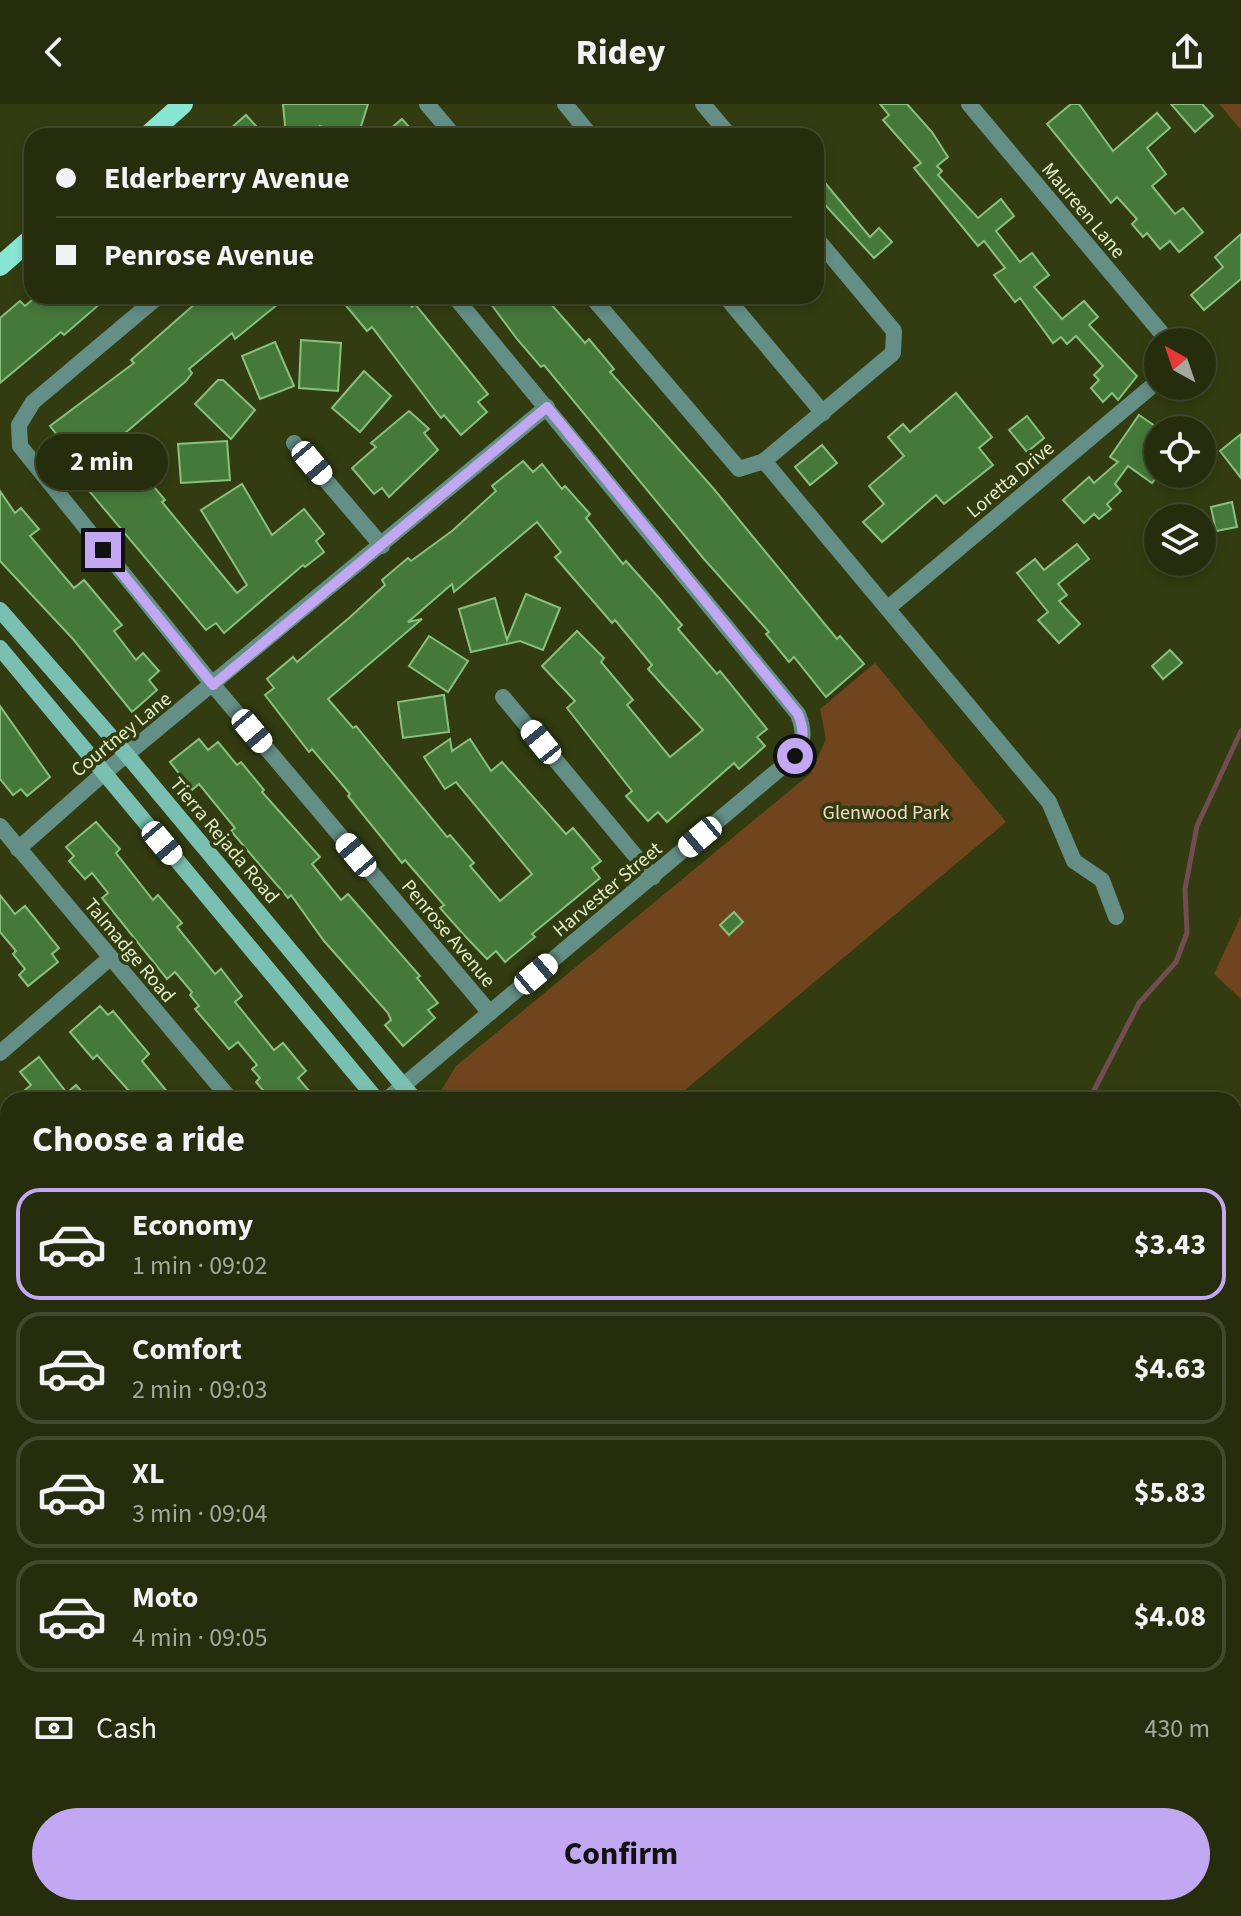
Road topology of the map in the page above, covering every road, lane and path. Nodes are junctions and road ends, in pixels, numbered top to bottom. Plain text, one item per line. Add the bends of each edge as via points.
1 (183, 104) edge
2 (427, 104) edge
3 (565, 104) edge
4 (703, 104) edge
5 (969, 104) edge
6 (156, 128) edge
7 (447, 128) edge
8 (584, 128) edge
9 (723, 128) edge
10 (24, 245) edge
11 (824, 248) edge
12 (0, 266) edge
13 (149, 304) edge
14 (461, 304) edge
15 (598, 304) edge
16 (732, 304) edge
17 (1157, 328) edge
18 (1144, 393) edge
19 (547, 407) junction
20 (823, 413) junction
21 (294, 443) dead end
22 (764, 461) junction
23 (382, 546) junction
24 (888, 608) junction
25 (0, 610) edge
26 (0, 648) edge
27 (213, 685) junction
28 (503, 697) dead end
29 (127, 755) junction
30 (104, 773) junction
31 (0, 826) edge
32 (18, 849) junction
33 (653, 877) junction
34 (1116, 917) dead end
35 (110, 958) junction
36 (490, 1013) junction
37 (0, 1053) edge
38 (402, 1086) junction
39 (224, 1092) edge
40 (370, 1092) edge
41 (395, 1092) edge
42 (408, 1092) edge

1 - 6 main road
2 - 7 street
3 - 8 street
4 - 9 street
5 - 17 street, Maureen Lane
10 - 12 main road
11 - 20 street via 894,331 893,353
13 - 27 street, Penrose Avenue via 33,402 23,412 18,432 27,458
14 - 19 street
15 - 22 street via 739,469
16 - 20 street
18 - 24 street, Loretta Drive
19 - 23 street, Courtney Lane
19 - 33 street, Harvester Street via 798,714 804,730 795,756
20 - 22 street
21 - 23 street
22 - 24 street
23 - 27 street, Courtney Lane
24 - 34 street via 1049,802 1074,861 1102,880
25 - 29 main road, Tierra Rejada Road
26 - 30 main road
27 - 29 street, Courtney Lane
27 - 36 street, Penrose Avenue
28 - 33 street
29 - 30 street, Courtney Lane
29 - 38 main road, Tierra Rejada Road
30 - 32 street, Courtney Lane
30 - 40 main road
31 - 32 street, Talmadge Road
32 - 35 street, Talmadge Road
33 - 36 street, Harvester Street
35 - 37 street
35 - 39 street, Talmadge Road
36 - 38 street, Harvester Street
38 - 41 street, Harvester Street
38 - 42 main road, Tierra Rejada Road

